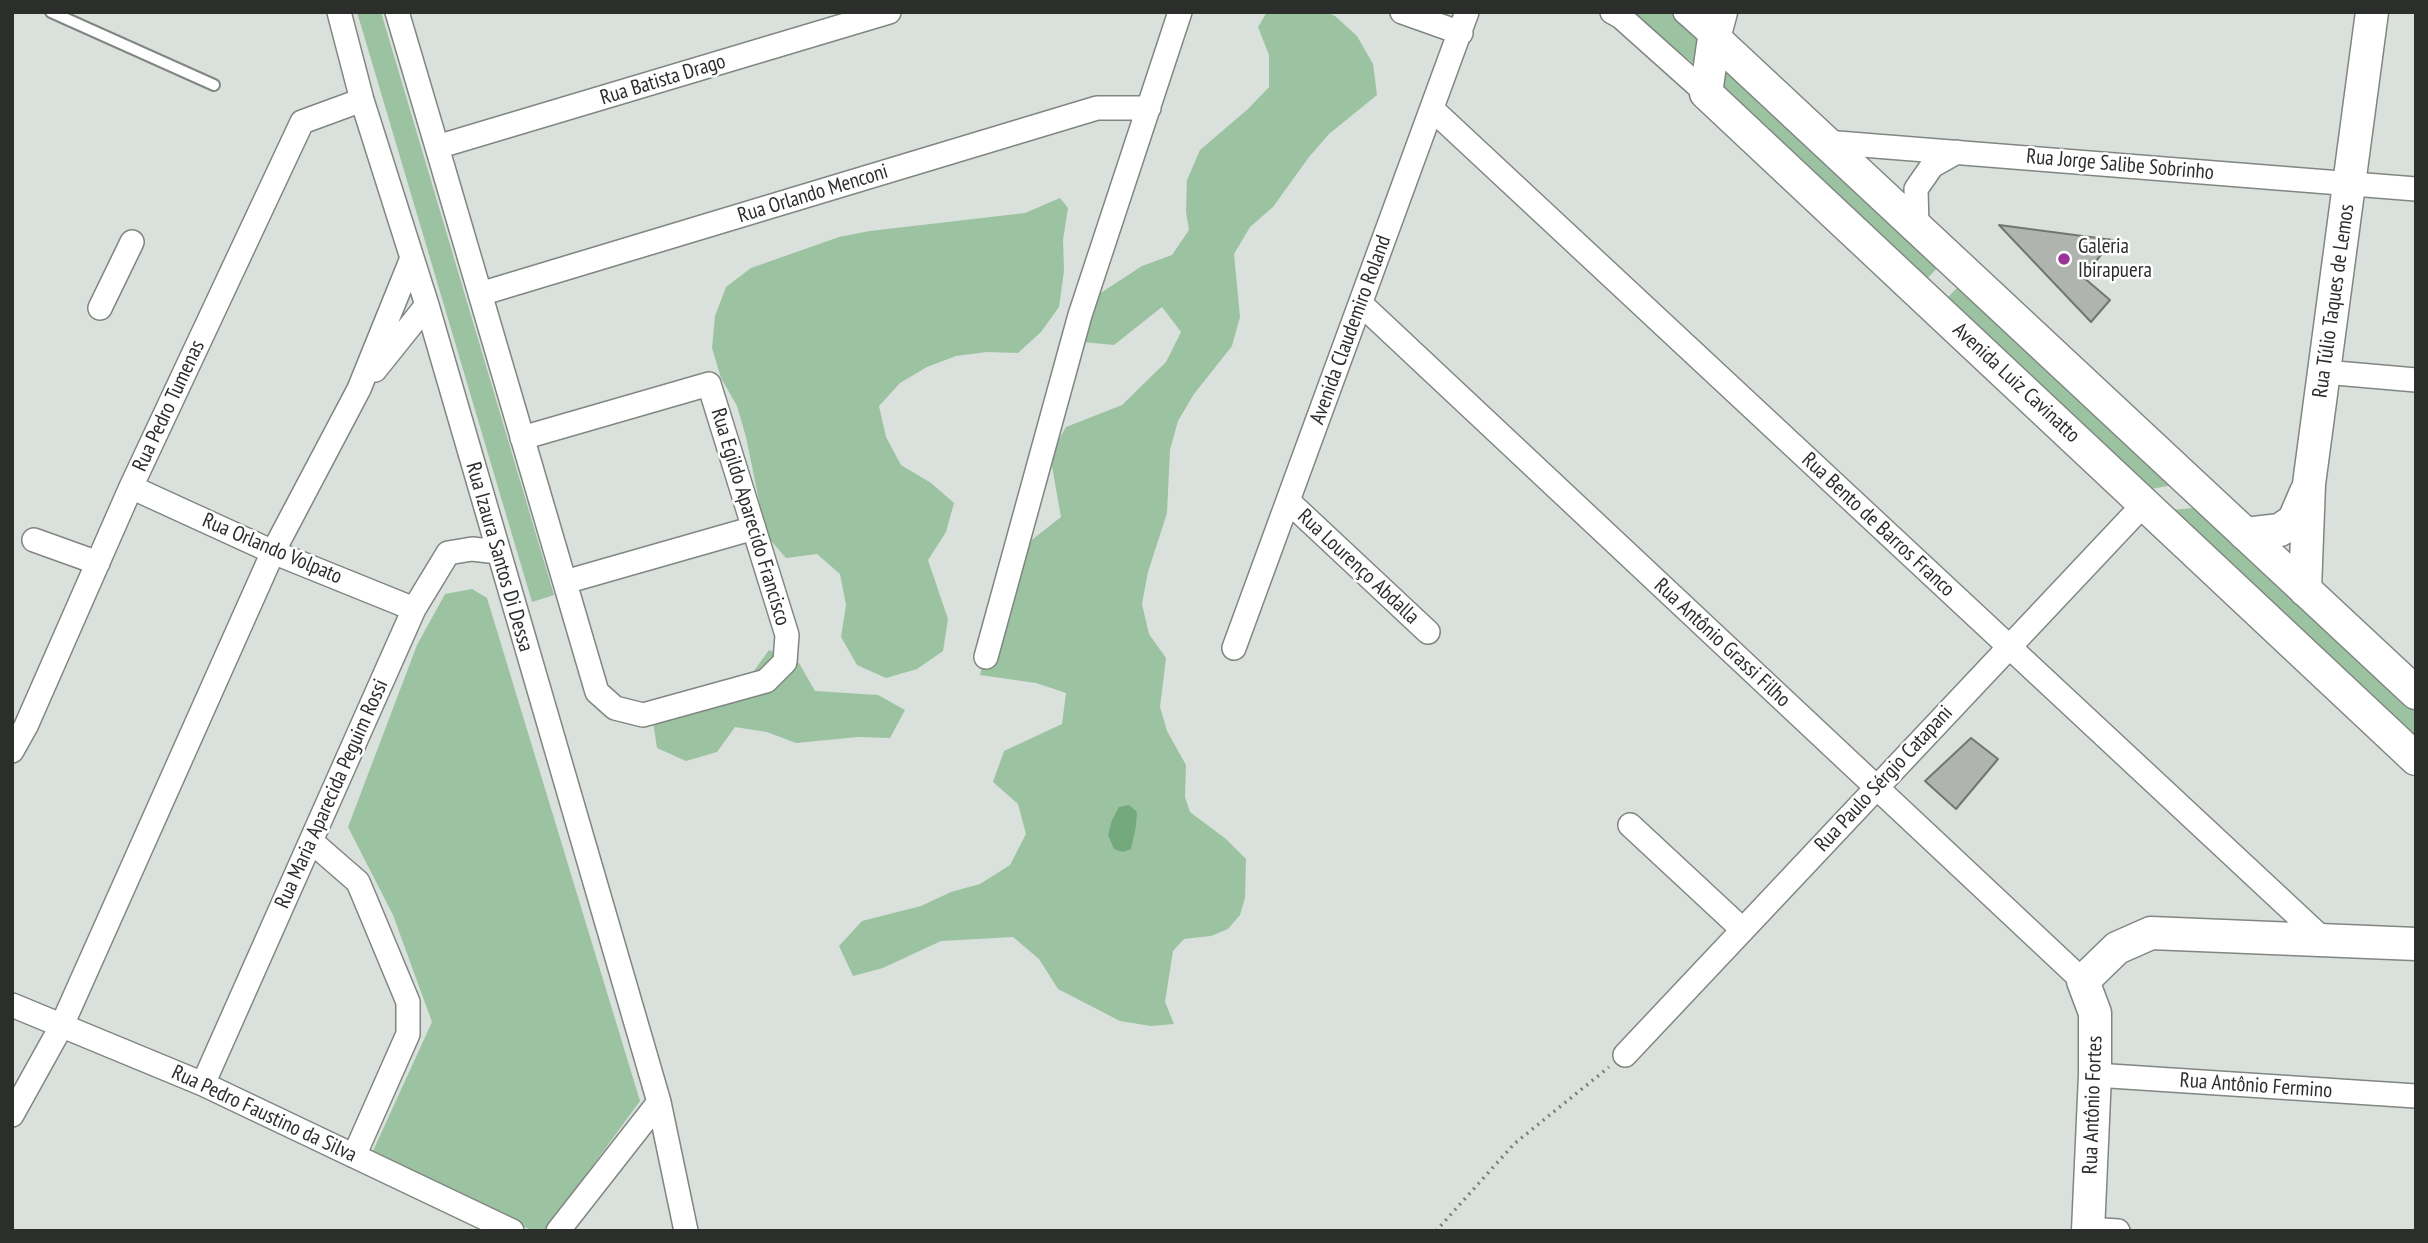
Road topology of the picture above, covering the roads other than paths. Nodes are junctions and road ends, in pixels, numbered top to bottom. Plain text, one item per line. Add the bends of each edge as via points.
1 (51, 12) edge
2 (338, 12) edge
3 (397, 12) edge
4 (889, 12) edge
5 (1180, 12) edge
6 (1402, 12) edge
7 (1488, 12) edge
8 (1612, 12) edge
9 (1685, 12) edge
10 (2372, 12) edge
11 (1464, 22) edge
12 (1717, 25) edge
13 (214, 86) dead end
14 (1706, 93) junction
15 (362, 100) junction
16 (1149, 108) junction
17 (1432, 109) junction
18 (1825, 142) junction
19 (437, 147) junction
20 (1957, 152) junction
21 (2349, 184) junction
22 (2416, 189) edge
23 (1917, 228) junction
24 (132, 242) dead end
25 (412, 258) junction
26 (1958, 266) junction
27 (480, 293) junction
28 (1926, 299) junction
29 (1361, 304) junction
30 (427, 305) junction
31 (100, 308) dead end
32 (2324, 372) junction
33 (2416, 380) edge
34 (359, 389) junction
35 (523, 438) junction
36 (2309, 484) junction
37 (131, 487) junction
38 (2208, 499) junction
39 (1288, 501) junction
40 (2144, 504) junction
41 (754, 528) junction
42 (2245, 534) junction
43 (34, 540) dead end
44 (273, 552) junction
45 (498, 552) junction
46 (98, 563) junction
47 (565, 582) junction
48 (2305, 590) junction
49 (414, 609) junction
50 (2335, 618) junction
51 (1428, 632) dead end
52 (2009, 647) junction
53 (1234, 648) dead end
54 (2301, 651) junction
55 (986, 657) dead end
56 (2416, 693) edge
57 (12, 751) edge
58 (2416, 759) edge
59 (1876, 788) junction
60 (1630, 825) dead end
61 (312, 842) junction
62 (1743, 930) junction
63 (2325, 941) junction
64 (2416, 944) edge
65 (2083, 981) junction
66 (12, 1005) edge
67 (62, 1025) junction
68 (1625, 1055) road end
69 (2095, 1075) junction
70 (203, 1084) junction
71 (2416, 1096) edge
72 (659, 1102) junction
73 (12, 1115) edge
74 (354, 1156) junction
75 (2098, 1230) edge
76 (512, 1231) edge
77 (558, 1231) edge
78 (686, 1231) edge

1 - 13 lane
2 - 15 street, Rua Izaura Santos Di Dessa
3 - 19 street
4 - 19 street, Rua Batista Drago
5 - 16 street
6 - 11 street
7 - 11 street
8 - 14 street, Avenida Luiz Cavinatto
9 - 12 street
10 - 21 street, Rua Túlio Taques de Lemos
11 - 17 street, Avenida Claudemiro Roland
12 - 14 street
12 - 18 street
14 - 28 street, Avenida Luiz Cavinatto
15 - 25 street, Rua Izaura Santos Di Dessa
15 - 37 street, Rua Pedro Tumenas via 302,122
16 - 27 street, Rua Orlando Menconi via 1097,108
16 - 55 street via 1080,315
17 - 29 street, Avenida Claudemiro Roland
17 - 52 street, Rua Bento de Barros Franco
18 - 20 street, Rua Jorge Salibe Sobrinho
18 - 23 street
19 - 27 street
20 - 21 street, Rua Jorge Salibe Sobrinho
20 - 23 street via 1932,166 1916,189
21 - 22 street, Rua Jorge Salibe Sobrinho
21 - 32 street, Rua Túlio Taques de Lemos
23 - 26 street
24 - 31 street
25 - 30 street, Rua Izaura Santos Di Dessa
25 - 34 street
26 - 28 street
26 - 38 street
27 - 35 street
28 - 40 street, Avenida Luiz Cavinatto
29 - 39 street, Avenida Claudemiro Roland
29 - 59 street, Rua Antônio Grassi Filho
30 - 34 street
30 - 45 street, Rua Izaura Santos Di Dessa
32 - 33 street
32 - 36 street, Rua Túlio Taques de Lemos
34 - 44 street
35 - 41 street, Rua Egildo Aparecido Francisco via 709,384
35 - 47 street
36 - 42 street via 2294,520 2280,530
36 - 48 street, Rua Túlio Taques de Lemos
37 - 44 street, Rua Orlando Volpato
37 - 46 street, Rua Pedro Tumenas
38 - 40 street via 2175,497
38 - 42 street
39 - 51 street, Rua Lourenço Abdalla
39 - 53 street, Avenida Claudemiro Roland
40 - 52 street, Rua Paulo Sérgio Catapani
40 - 54 street, Avenida Luiz Cavinatto
41 - 47 street
41 - 47 street, Rua Egildo Aparecido Francisco via 787,635 785,662 766,681 643,715 615,708 597,692
42 - 48 street
43 - 46 street
44 - 49 street, Rua Orlando Volpato
44 - 67 street
45 - 49 street, Rua Maria Aparecida Peguim Rossi via 472,549 448,553
45 - 72 street, Rua Izaura Santos Di Dessa
46 - 57 street, Rua Pedro Tumenas
48 - 50 street
49 - 61 street, Rua Maria Aparecida Peguim Rossi
50 - 54 street
50 - 56 street
52 - 59 street, Rua Paulo Sérgio Catapani
52 - 63 street, Rua Bento de Barros Franco
54 - 58 street, Avenida Luiz Cavinatto
59 - 62 street, Rua Paulo Sérgio Catapani
59 - 65 street, Rua Antônio Grassi Filho
60 - 62 street
61 - 70 street, Rua Maria Aparecida Peguim Rossi
61 - 74 street via 358,882 408,1002 408,1034
62 - 68 street, Rua Paulo Sérgio Catapani
63 - 64 street
63 - 65 street via 2151,933 2117,948
65 - 69 street, Rua Antônio Fortes via 2095,1013
66 - 67 street, Rua Pedro Faustino da Silva
67 - 70 street, Rua Pedro Faustino da Silva
67 - 73 street
69 - 71 street, Rua Antônio Fermino
69 - 75 street, Rua Antônio Fortes
70 - 74 street, Rua Pedro Faustino da Silva
72 - 77 street
72 - 78 street, Rua Izaura Santos Di Dessa
74 - 76 street, Rua Pedro Faustino da Silva

